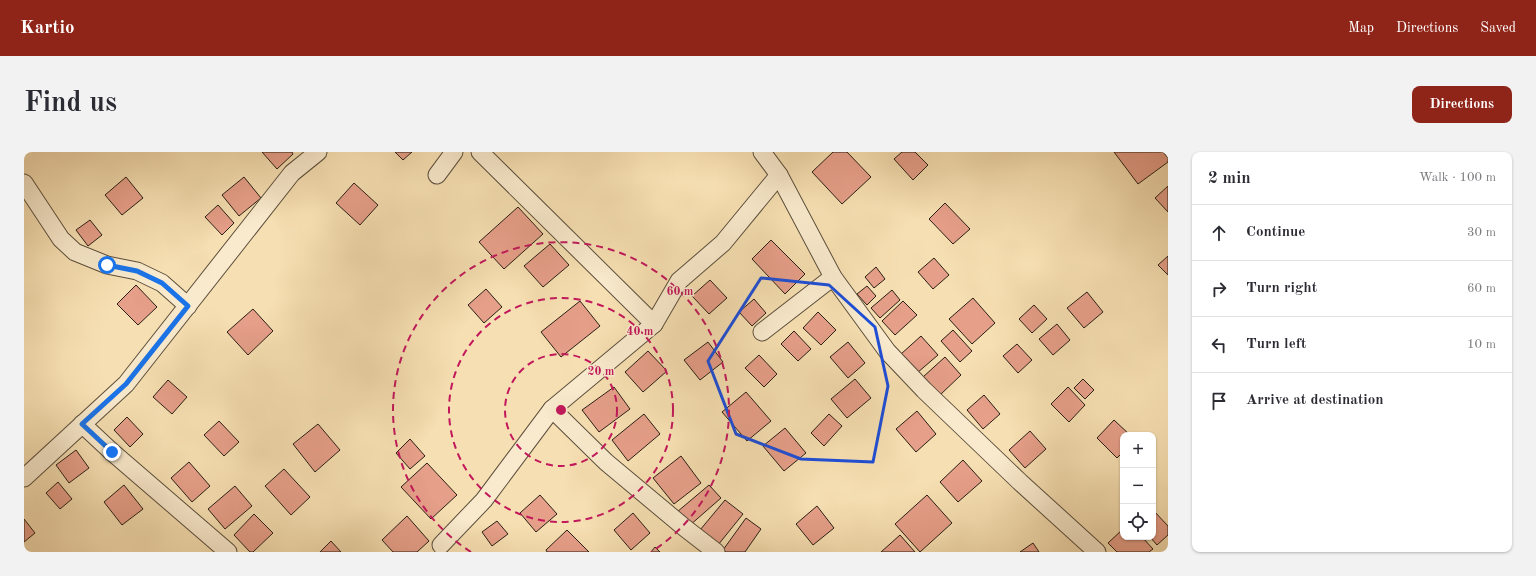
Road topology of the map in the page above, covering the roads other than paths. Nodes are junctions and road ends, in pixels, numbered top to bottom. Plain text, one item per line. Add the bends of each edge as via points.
1 (318, 152) edge
2 (454, 152) edge
3 (480, 152) edge
4 (762, 152) edge
5 (437, 175) dead end
6 (779, 175) junction
7 (24, 183) edge
8 (833, 277) junction
9 (188, 306) junction
10 (654, 324) junction
11 (762, 332) dead end
12 (552, 409) junction
13 (82, 424) junction
14 (24, 478) edge
15 (440, 545) dead end
16 (228, 552) edge
17 (716, 552) edge
18 (1097, 552) edge

1 - 9 street via 292,173
2 - 5 street
3 - 10 street
4 - 6 street
6 - 8 street
6 - 10 street via 723,243 679,281
7 - 9 street via 61,239 75,252 107,265 137,271 162,283
8 - 11 street
8 - 18 street via 887,351 918,385
9 - 13 street via 126,384
10 - 12 street
12 - 15 street via 484,500
12 - 17 street via 606,462
13 - 14 street
13 - 16 street

